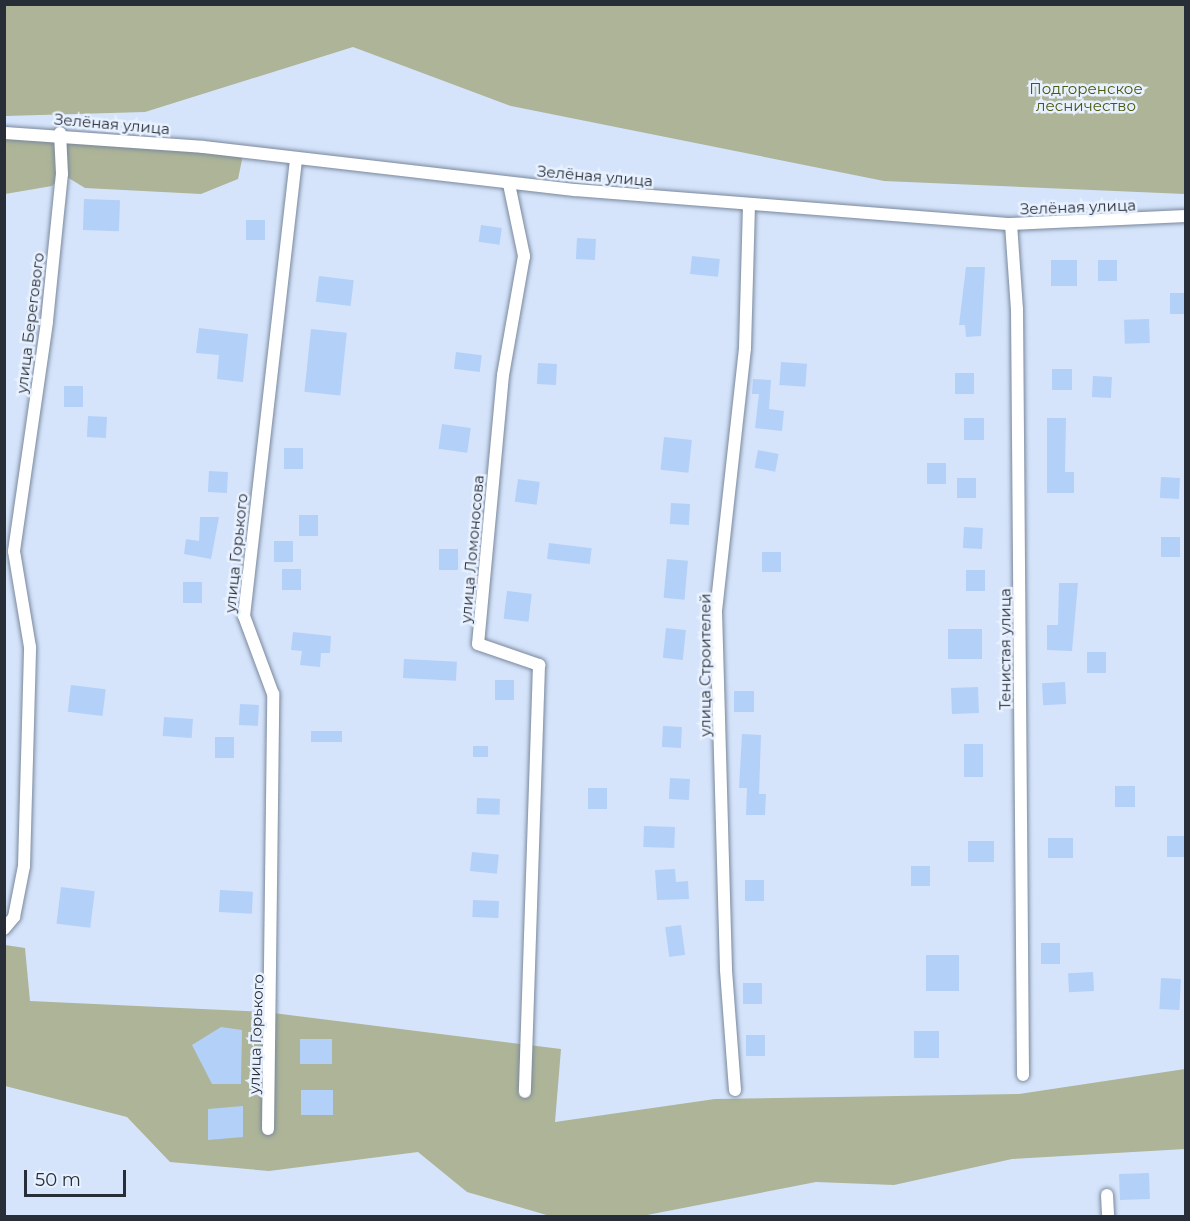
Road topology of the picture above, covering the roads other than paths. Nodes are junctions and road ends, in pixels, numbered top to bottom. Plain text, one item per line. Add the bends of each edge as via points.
1 (4, 133) edge
2 (60, 133) junction
3 (296, 158) junction
4 (509, 184) junction
5 (748, 204) junction
6 (1185, 216) edge
7 (1011, 224) junction
8 (4, 929) edge
9 (1023, 1075) dead end
10 (735, 1090) dead end
11 (525, 1092) dead end
12 (268, 1129) dead end
13 (1107, 1195) dead end
14 (1108, 1216) edge

1 - 2 street, Зелёная улица
2 - 3 street, Зелёная улица
2 - 8 street, улица Берегового via 62,174 47,321 14,551 30,647 24,866 15,917
3 - 4 street, Зелёная улица
3 - 12 street, улица Горького via 244,616 273,694
4 - 5 street, Зелёная улица
4 - 11 street, улица Ломоносова via 524,256 503,375 478,644 539,665
5 - 7 street, Зелёная улица
5 - 10 street, улица Строителей via 745,348 716,611 726,969
6 - 7 street, Зелёная улица
7 - 9 street, Тенистая улица via 1017,309
13 - 14 street

